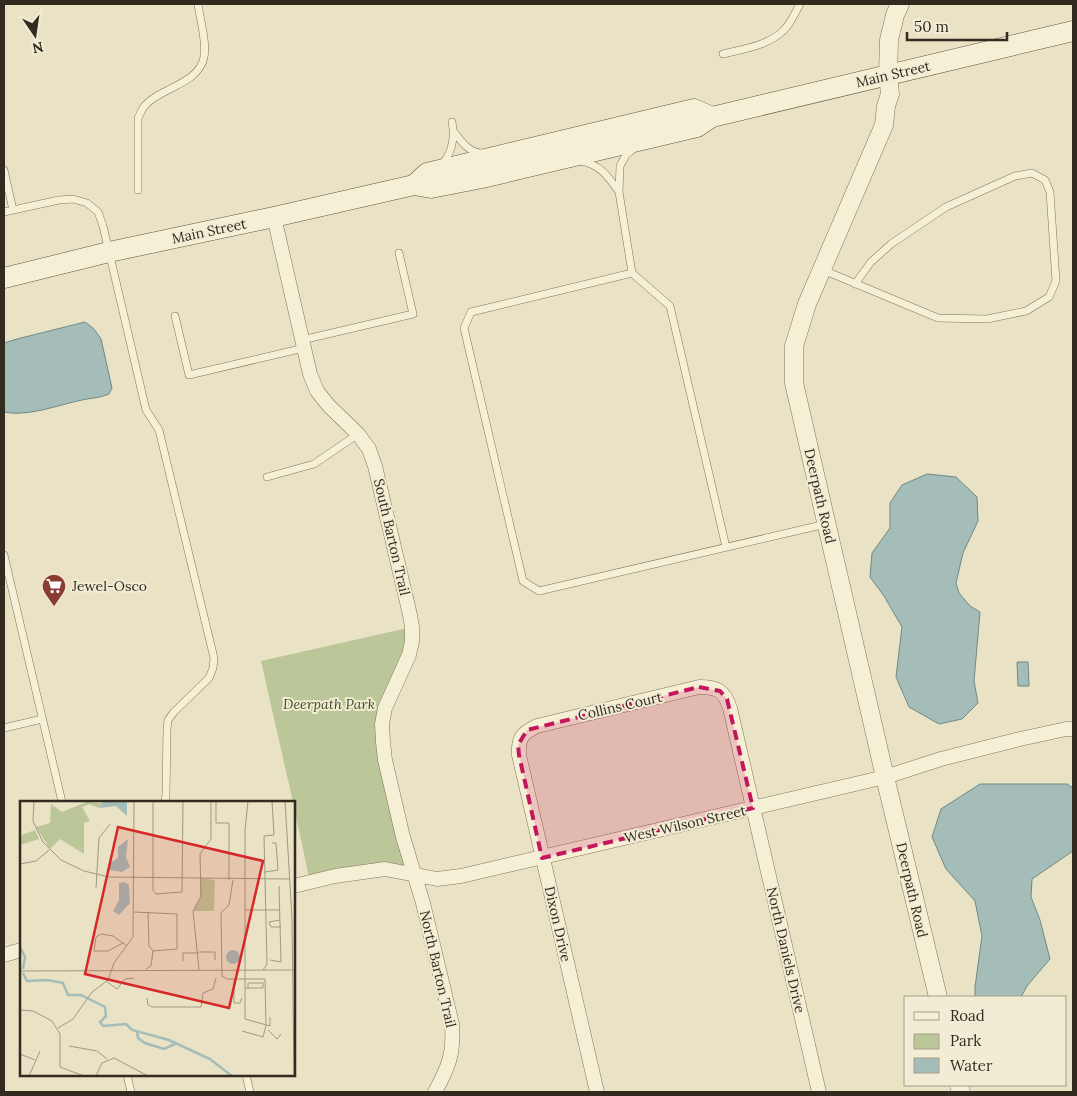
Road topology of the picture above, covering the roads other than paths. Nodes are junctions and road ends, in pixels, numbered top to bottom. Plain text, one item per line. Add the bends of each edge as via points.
1 (198, 4) edge
2 (800, 4) edge
3 (900, 4) edge
4 (1073, 31) edge
5 (722, 54) dead end
6 (888, 75) junction
7 (712, 117) junction
8 (452, 122) dead end
9 (454, 132) junction
10 (655, 138) junction
11 (505, 154) junction
12 (559, 160) junction
13 (4, 170) edge
14 (435, 171) junction
15 (414, 185) junction
16 (138, 190) dead end
17 (619, 192) junction
18 (4, 210) edge
19 (13, 210) junction
20 (274, 217) junction
21 (109, 252) junction
22 (399, 253) dead end
23 (822, 270) junction
24 (632, 273) junction
25 (4, 278) edge
26 (856, 284) junction
27 (175, 316) dead end
28 (303, 344) junction
29 (358, 434) junction
30 (267, 477) dead end
31 (827, 524) junction
32 (726, 547) junction
33 (4, 554) edge
34 (730, 708) joint
35 (42, 720) junction
36 (4, 728) edge
37 (1073, 729) edge
38 (519, 755) joint
39 (885, 777) junction
40 (62, 801) edge
41 (165, 801) edge
42 (753, 808) junction
43 (542, 858) junction
44 (414, 874) junction
45 (295, 886) edge
46 (20, 950) edge
47 (4, 955) edge
48 (938, 996) edge
49 (127, 1076) edge
50 (246, 1076) edge
51 (132, 1092) edge
52 (250, 1092) edge
53 (435, 1092) edge
54 (597, 1092) edge
55 (819, 1092) edge

1 - 16 lane via 204,59 189,78 142,108 138,118
2 - 5 lane via 784,30 770,40
3 - 6 street, Deerpath Road via 889,40
4 - 6 main road, Main Street
6 - 7 main road, Main Street
6 - 23 street, Deerpath Road via 890,94 884,126
7 - 10 main road, Main Street via 697,127
7 - 11 main road, Main Street via 694,109
8 - 9 lane
9 - 11 lane via 476,153
9 - 14 lane via 449,155
10 - 12 main road, Main Street
10 - 17 lane via 626,155 619,171
11 - 14 main road, Main Street
12 - 15 main road, Main Street via 431,188
12 - 17 lane via 596,166
13 - 19 lane
14 - 15 main road, Main Street via 427,173
15 - 20 main road, Main Street
17 - 24 lane
18 - 19 lane
19 - 21 lane via 59,200 87,203 98,212
20 - 21 main road, Main Street
20 - 28 street, South Barton Trail
21 - 25 main road, Main Street
21 - 41 lane via 146,410 159,430 214,658 209,678 168,720
22 - 28 lane via 414,314
23 - 26 lane
23 - 31 street, Deerpath Road via 794,346 794,383
24 - 32 lane via 670,306
24 - 32 lane via 472,312 464,328 524,581 539,590
26 - 26 lane via 938,318 987,318 1026,311 1050,297 1056,280 1050,192 1045,180 1032,174 1014,176 946,207 891,244 871,262
27 - 28 lane via 189,374
28 - 29 street, South Barton Trail via 317,391
29 - 30 lane via 314,464
29 - 44 street, South Barton Trail via 369,449 375,466 412,627 409,655 385,708 382,724 385,760 402,837
31 - 32 lane
31 - 39 street, Deerpath Road
33 - 35 lane
34 - 38 street, Collins Court via 720,691 699,687 537,726 521,736
34 - 42 street, North Daniels Drive
35 - 36 lane
35 - 40 lane
37 - 39 street, West Wilson Street via 941,758
38 - 43 street, Dixon Drive
39 - 42 street, West Wilson Street
39 - 48 street, Deerpath Road
42 - 43 street, West Wilson Street
42 - 55 street, North Daniels Drive
43 - 44 street, West Wilson Street via 437,879
43 - 54 street, Dixon Drive
44 - 45 street, West Wilson Street via 385,869
44 - 53 street, North Barton Trail via 452,1024 450,1060
46 - 47 street
49 - 51 lane
50 - 52 lane

